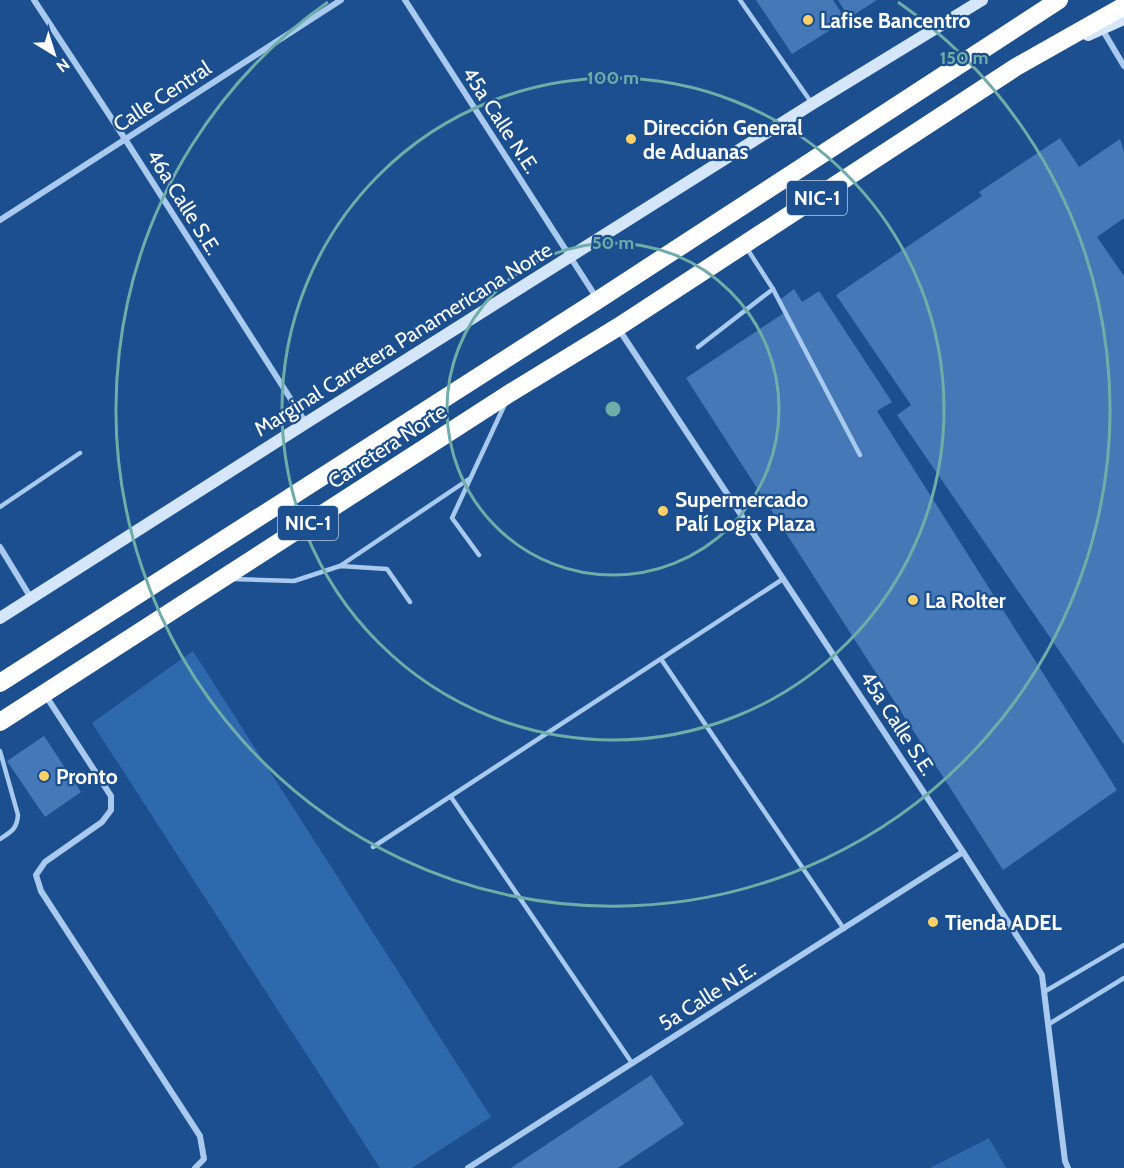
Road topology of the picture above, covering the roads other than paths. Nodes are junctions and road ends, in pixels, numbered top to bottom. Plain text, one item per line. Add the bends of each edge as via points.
1 (34, 0) edge
2 (341, 0) edge
3 (405, 0) edge
4 (740, 0) edge
5 (982, 0) edge
6 (1059, 0) edge
7 (1124, 6) edge
8 (1124, 19) edge
9 (1102, 29) junction
10 (1124, 66) edge
11 (1016, 67) junction
12 (812, 105) junction
13 (125, 139) junction
14 (0, 219) edge
15 (744, 245) junction
16 (570, 257) junction
17 (773, 289) junction
18 (598, 300) junction
19 (618, 327) junction
20 (698, 347) dead end
21 (510, 393) junction
22 (306, 423) junction
23 (80, 453) dead end
24 (860, 455) dead end
25 (469, 478) junction
26 (0, 507) edge
27 (0, 547) edge
28 (479, 555) dead end
29 (340, 566) junction
30 (220, 579) junction
31 (783, 579) junction
32 (31, 598) junction
33 (410, 602) dead end
34 (0, 618) edge
35 (661, 659) junction
36 (0, 683) edge
37 (44, 693) junction
38 (0, 722) edge
39 (0, 751) edge
40 (451, 797) junction
41 (0, 839) edge
42 (373, 847) dead end
43 (963, 852) junction
44 (844, 929) junction
45 (1124, 945) edge
46 (1124, 978) edge
47 (1044, 992) junction
48 (1049, 1024) junction
49 (632, 1064) junction
50 (195, 1168) edge
51 (468, 1168) edge
52 (1068, 1168) edge

1 - 13 street, 46a Calle S.E.
2 - 13 street, Calle Central
3 - 16 street, 45a Calle N.E.
4 - 12 lane
5 - 12 street, Marginal Carretera Panamericana Norte
6 - 18 highway, NIC-1
7 - 11 highway, NIC-1
8 - 9 street
9 - 10 street
9 - 11 street
11 - 15 highway, NIC-1
12 - 16 street, Marginal Carretera Panamericana Norte
13 - 14 street, Calle Central
13 - 22 street, 46a Calle S.E.
15 - 17 lane
15 - 19 highway, NIC-1
16 - 18 street
16 - 22 street, Marginal Carretera Panamericana Norte
17 - 20 lane
17 - 24 lane
18 - 36 highway, Carretera Norte / NIC-1
19 - 21 highway, Carretera Norte / NIC-1
19 - 31 street, 45a Calle S.E.
21 - 25 lane
21 - 30 highway, Carretera Norte / NIC-1
22 - 32 street, Marginal Carretera Panamericana Norte
23 - 26 lane
25 - 28 lane via 452,518
25 - 29 lane
27 - 32 street
29 - 30 lane via 294,581
29 - 33 lane via 387,569
30 - 37 highway, Carretera Norte / NIC-1
31 - 35 lane
31 - 43 street, 45a Calle S.E.
32 - 34 street, Marginal Carretera Panamericana Norte
35 - 40 lane
35 - 44 lane
37 - 38 highway, Carretera Norte / NIC-1
37 - 50 street via 111,796 111,810 102,822 45,862 36,875 41,891 200,1136 204,1159
39 - 41 lane via 18,815 18,823
40 - 42 lane
40 - 49 lane
43 - 44 street, 5a Calle N.E.
43 - 47 street, 45a Calle S.E. via 1042,975
44 - 49 street, 5a Calle N.E.
45 - 47 lane
46 - 48 lane
47 - 48 street, 45a Calle S.E.
48 - 52 street, 45a Calle S.E.
49 - 51 street, 5a Calle N.E.

